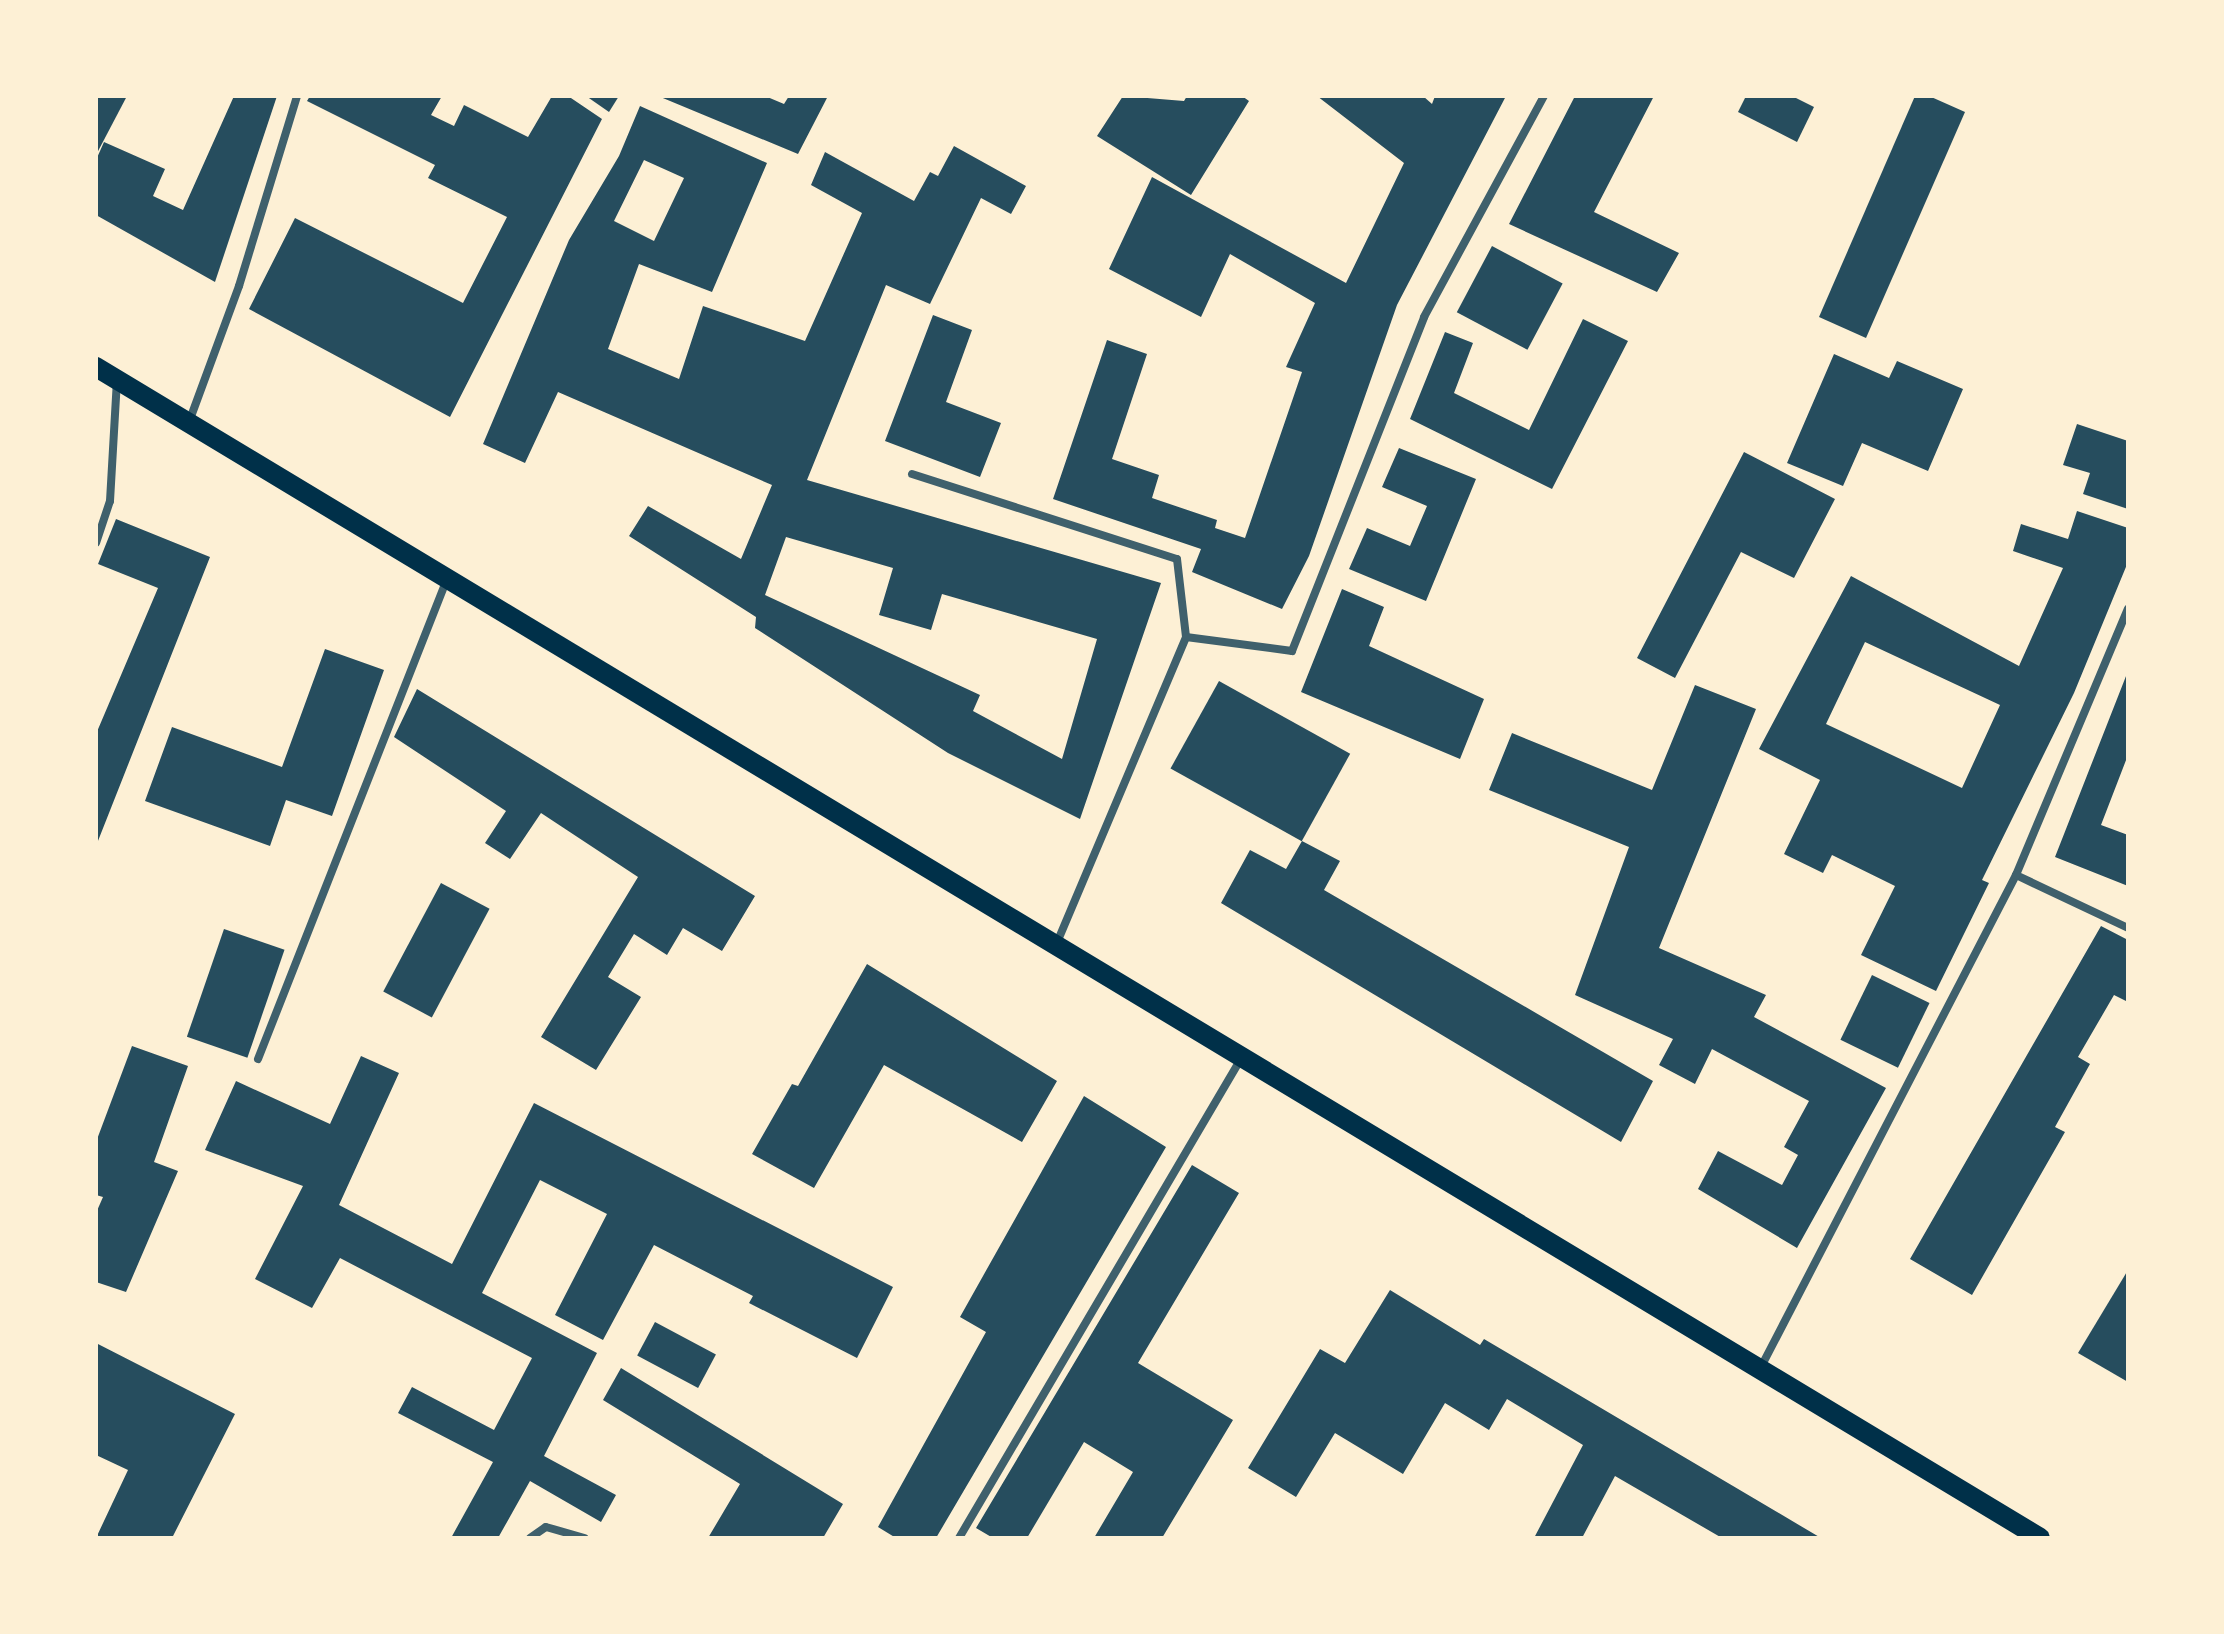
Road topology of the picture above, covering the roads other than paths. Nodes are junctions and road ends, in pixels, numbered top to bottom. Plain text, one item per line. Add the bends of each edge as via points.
1 (297, 96) edge
2 (1544, 96) edge
3 (96, 367) edge
4 (117, 379) junction
5 (189, 422) junction
6 (912, 474) dead end
7 (96, 543) edge
8 (447, 579) junction
9 (2128, 609) edge
10 (1186, 637) junction
11 (2016, 875) junction
12 (2128, 928) edge
13 (1056, 946) junction
14 (1242, 1056) junction
15 (258, 1059) dead end
16 (1759, 1369) junction
17 (530, 1538) edge
18 (584, 1538) edge
19 (959, 1538) edge
20 (2040, 1538) edge

1 - 5 street via 239,286
2 - 10 street via 1424,317 1292,651
3 - 4 main road
4 - 5 main road
4 - 7 street via 110,501
5 - 8 main road
6 - 10 street via 1177,559
8 - 13 main road
8 - 15 street
9 - 11 street
10 - 13 street
11 - 12 street
11 - 16 street
13 - 14 main road
14 - 16 main road
14 - 19 street
16 - 20 main road
17 - 18 street via 546,1527

